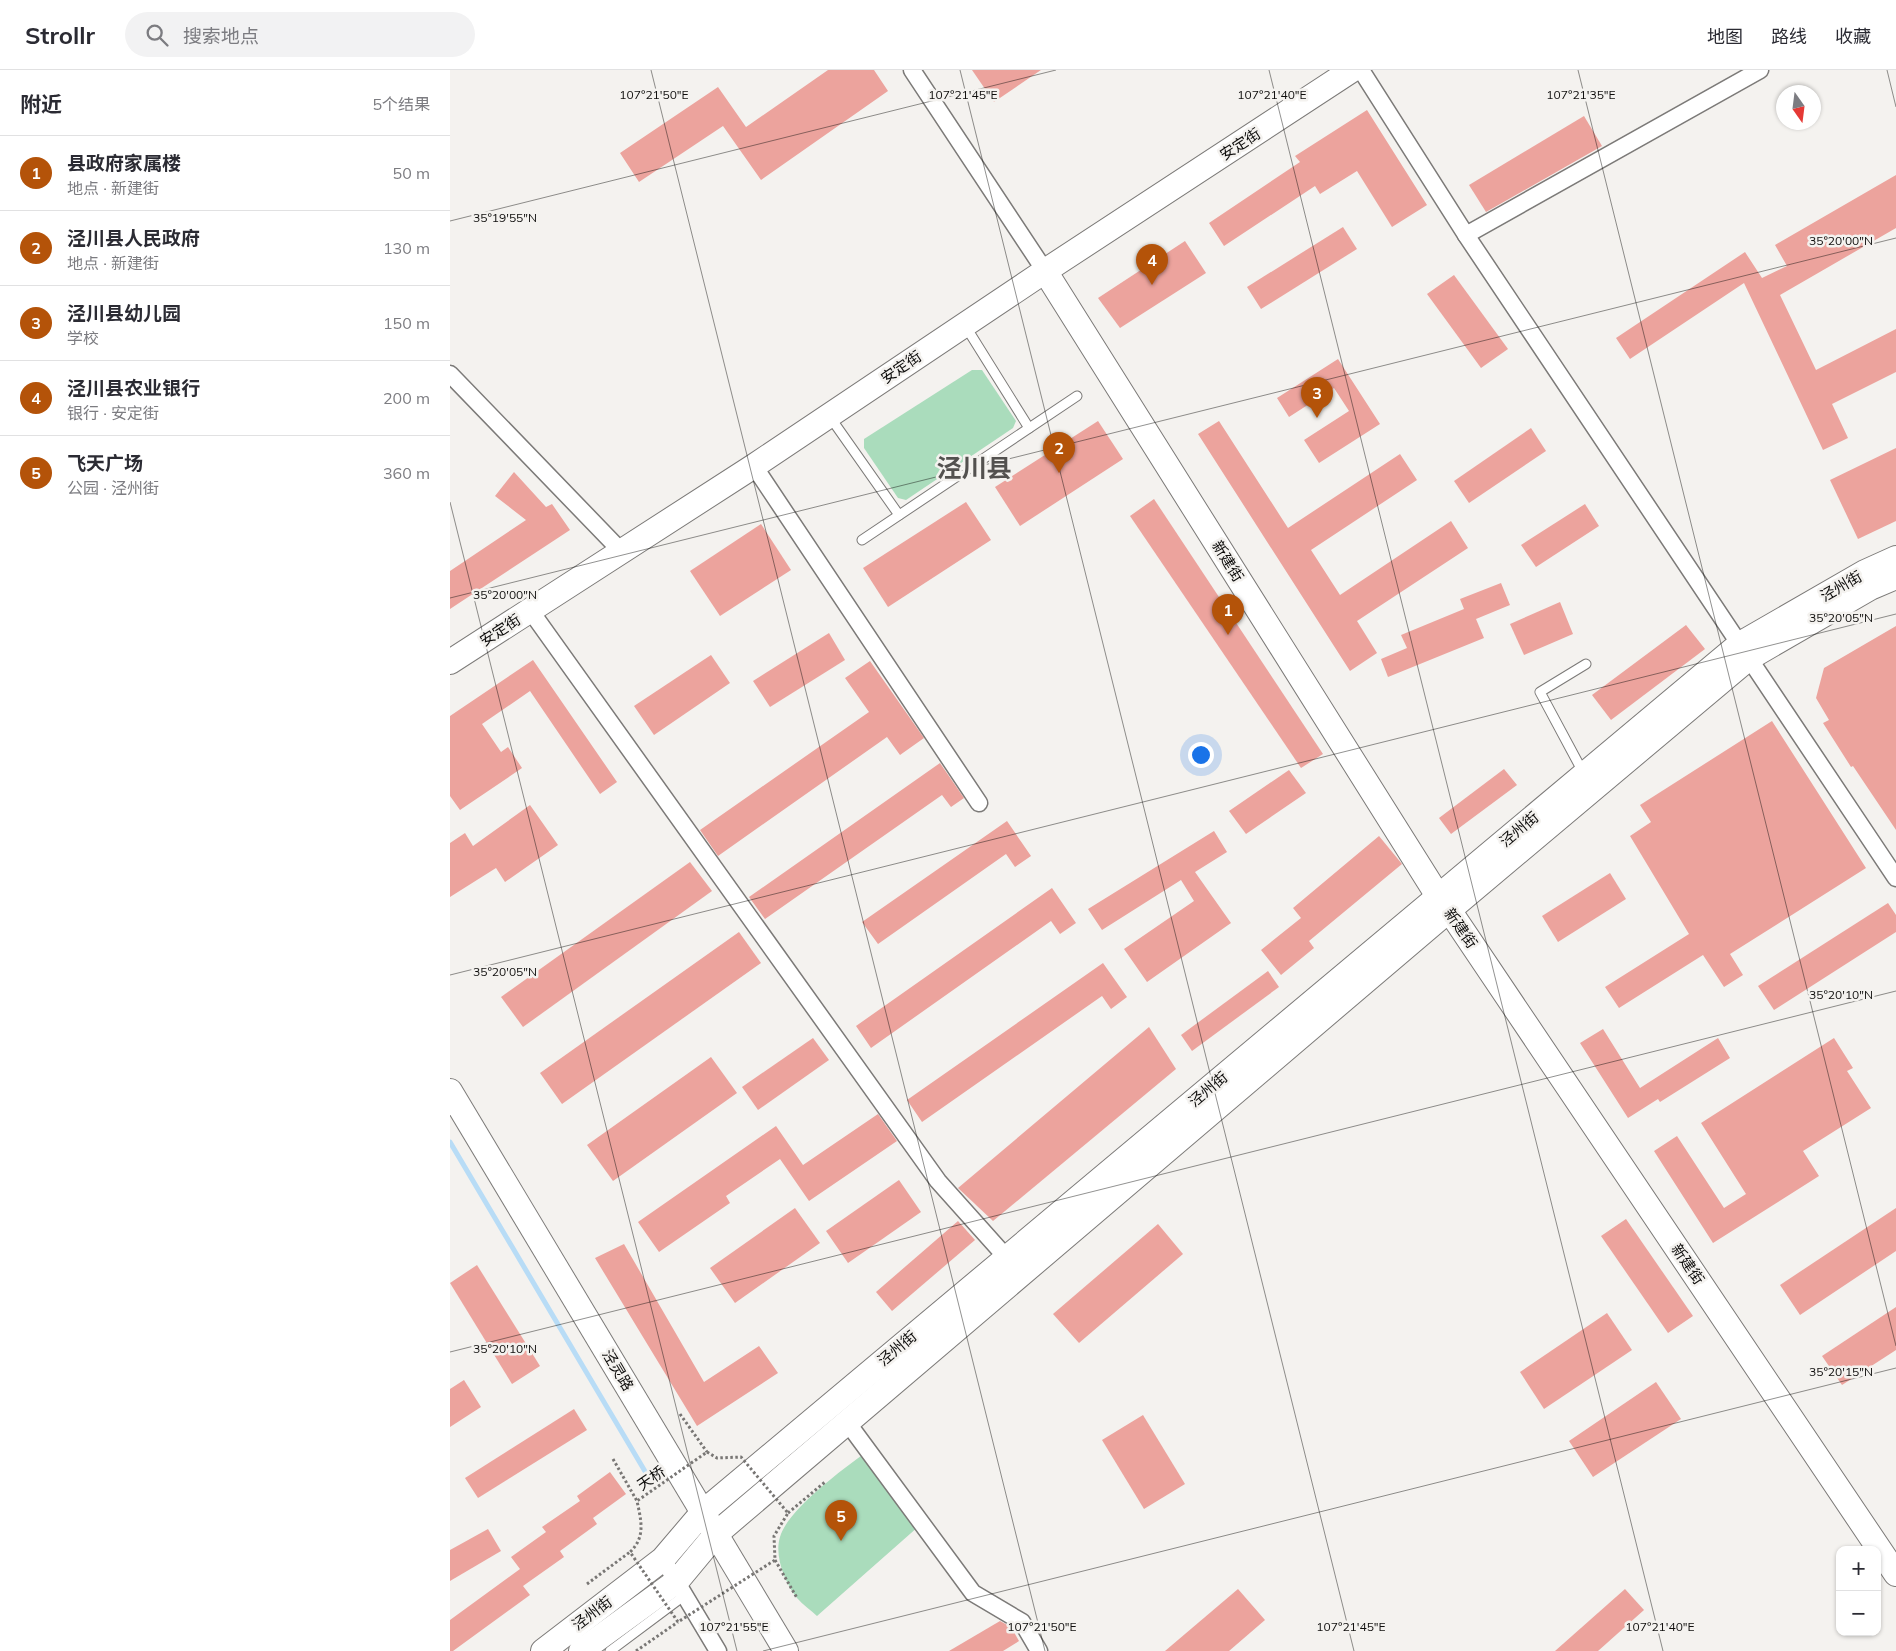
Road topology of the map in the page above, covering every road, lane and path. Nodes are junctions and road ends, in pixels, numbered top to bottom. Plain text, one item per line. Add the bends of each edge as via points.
1 (912, 70) edge
2 (1352, 70) edge
3 (1361, 70) edge
4 (1760, 70) edge
5 (1466, 235) junction
6 (1045, 271) junction
7 (964, 324) junction
8 (450, 374) edge
9 (1077, 396) dead end
10 (829, 415) junction
11 (1029, 428) junction
12 (754, 466) junction
13 (899, 515) junction
14 (862, 540) dead end
15 (621, 551) junction
16 (1896, 558) edge
17 (1896, 577) edge
18 (530, 610) junction
19 (1745, 651) junction
20 (450, 662) edge
21 (1586, 664) dead end
22 (1584, 774) junction
23 (979, 802) dead end
24 (1896, 878) edge
25 (1444, 903) junction
26 (450, 1090) edge
27 (1006, 1257) junction
28 (680, 1414) dead end
29 (848, 1422) junction
30 (707, 1452) junction
31 (613, 1459) dead end
32 (825, 1482) dead end
33 (637, 1501) junction
34 (703, 1512) junction
35 (788, 1513) junction
36 (716, 1534) junction
37 (630, 1552) junction
38 (663, 1558) junction
39 (775, 1560) junction
40 (1896, 1574) edge
41 (587, 1584) dead end
42 (681, 1588) junction
43 (797, 1598) dead end
44 (678, 1622) junction
45 (542, 1651) edge
46 (580, 1651) edge
47 (610, 1651) edge
48 (636, 1651) edge
49 (718, 1651) edge
50 (786, 1651) edge
51 (1039, 1651) edge

1 - 6 street
2 - 6 main road, 安定街
3 - 5 street
4 - 5 street
5 - 19 street
6 - 7 main road, 安定街
6 - 25 main road, 新建街
7 - 10 main road, 安定街
7 - 11 lane
8 - 15 street
9 - 11 lane
10 - 12 main road, 安定街
10 - 13 lane
11 - 13 lane
12 - 15 main road, 安定街
12 - 23 street
13 - 14 lane
15 - 18 main road, 安定街
16 - 19 main road, 泾州街 via 1864,572
17 - 19 main road, 泾州街
18 - 20 main road, 安定街
18 - 27 street via 938,1180
19 - 22 main road, 泾州街
19 - 24 street
19 - 25 main road, 泾州街
21 - 22 lane via 1540,692
22 - 25 main road, 泾州街
25 - 27 main road, 泾州街
25 - 29 main road, 泾州街
25 - 40 main road, 新建街
26 - 34 main road, 泾灵路
27 - 34 main road, 泾州街
28 - 30 path
29 - 36 main road, 泾州街
29 - 51 street via 972,1593 1022,1622
30 - 33 path, 天桥, bridge
30 - 35 path, bridge via 717,1458 741,1457
31 - 33 path
32 - 35 path
33 - 37 path, 天桥, bridge via 641,1536
34 - 36 main road, 泾灵路
34 - 38 main road, 泾州街
35 - 39 path, bridge via 774,1536
36 - 42 main road, 泾州街
36 - 50 main road, 泾灵路
37 - 41 path
37 - 44 path, bridge
38 - 42 street
38 - 45 main road, 泾州街
39 - 43 path
39 - 44 path, bridge
42 - 46 main road, 泾州街
42 - 47 lane
42 - 49 street
44 - 48 path

